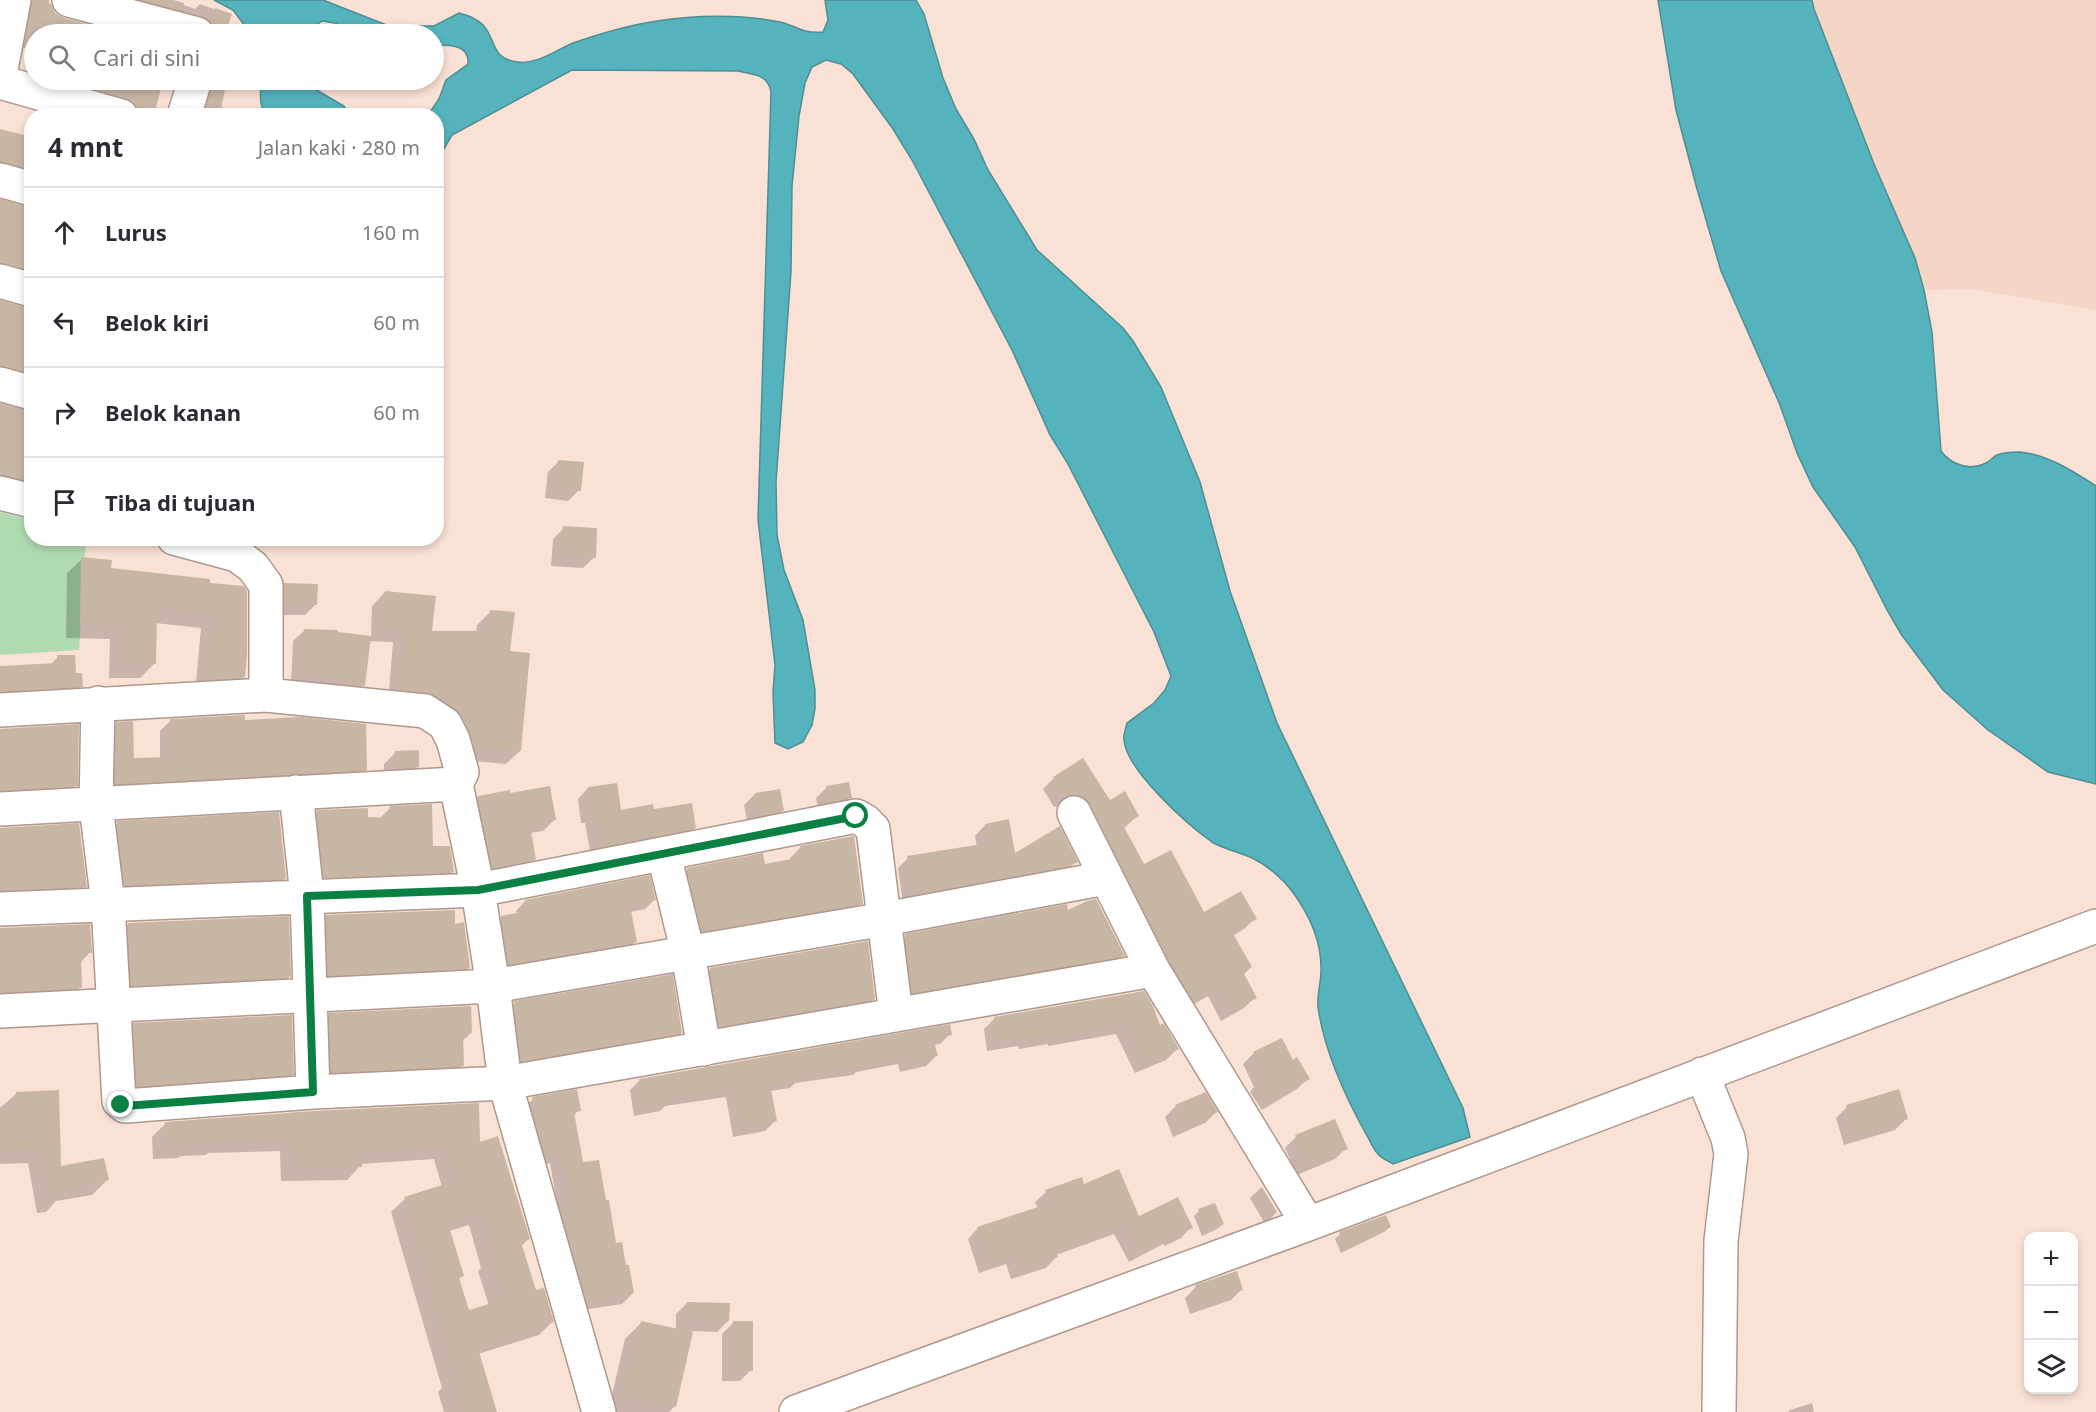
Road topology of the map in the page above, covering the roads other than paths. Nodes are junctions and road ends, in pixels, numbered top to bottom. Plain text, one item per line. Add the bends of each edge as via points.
1 (14, 0) edge
2 (69, 0) edge
3 (159, 24) edge
4 (0, 75) edge
5 (0, 82) edge
6 (24, 89) edge
7 (28, 90) edge
8 (192, 90) edge
9 (93, 108) edge
10 (186, 108) edge
11 (0, 180) edge
12 (24, 187) edge
13 (0, 281) edge
14 (24, 288) edge
15 (0, 384) edge
16 (24, 391) edge
17 (0, 493) edge
18 (24, 499) edge
19 (204, 546) edge
20 (267, 695) junction
21 (98, 704) junction
22 (0, 710) edge
23 (456, 784) junction
24 (296, 792) junction
25 (96, 805) junction
26 (0, 809) edge
27 (1074, 813) dead end
28 (664, 855) junction
29 (1106, 878) junction
30 (478, 890) junction
31 (307, 896) junction
32 (108, 904) junction
33 (0, 909) edge
34 (885, 919) junction
35 (2096, 926) edge
36 (687, 953) junction
37 (1153, 970) junction
38 (493, 986) junction
39 (311, 997) junction
40 (113, 1004) junction
41 (0, 1011) edge
42 (896, 1015) junction
43 (704, 1049) junction
44 (505, 1083) junction
45 (1707, 1085) junction
46 (313, 1092) junction
47 (1308, 1224) junction
48 (599, 1412) edge
49 (796, 1412) edge
50 (1719, 1412) edge

1 - 4 street
2 - 3 street
5 - 6 street
7 - 9 street
8 - 10 street
11 - 12 street
13 - 14 street
15 - 16 street
17 - 18 street
19 - 20 street via 237,555 267,585
20 - 21 street
20 - 23 street via 424,711 445,724 453,740 462,772
21 - 22 street
21 - 25 street
23 - 24 street
23 - 30 street
24 - 25 street
24 - 31 street
25 - 26 street
25 - 32 street
27 - 29 street
28 - 30 street
28 - 34 street via 856,816 873,829
28 - 36 street
29 - 34 street
29 - 37 street
30 - 31 street
30 - 38 street
31 - 32 street
31 - 39 street
32 - 33 street
32 - 40 street
34 - 36 street
34 - 42 street
35 - 45 street
36 - 38 street
36 - 43 street
37 - 42 street
37 - 47 street
38 - 39 street
38 - 44 street
39 - 40 street
39 - 46 street
40 - 41 street
40 - 46 street via 121,1105
42 - 43 street
43 - 44 street
44 - 46 street
44 - 48 street
45 - 47 street
45 - 50 street via 1731,1154 1721,1241
47 - 49 street

